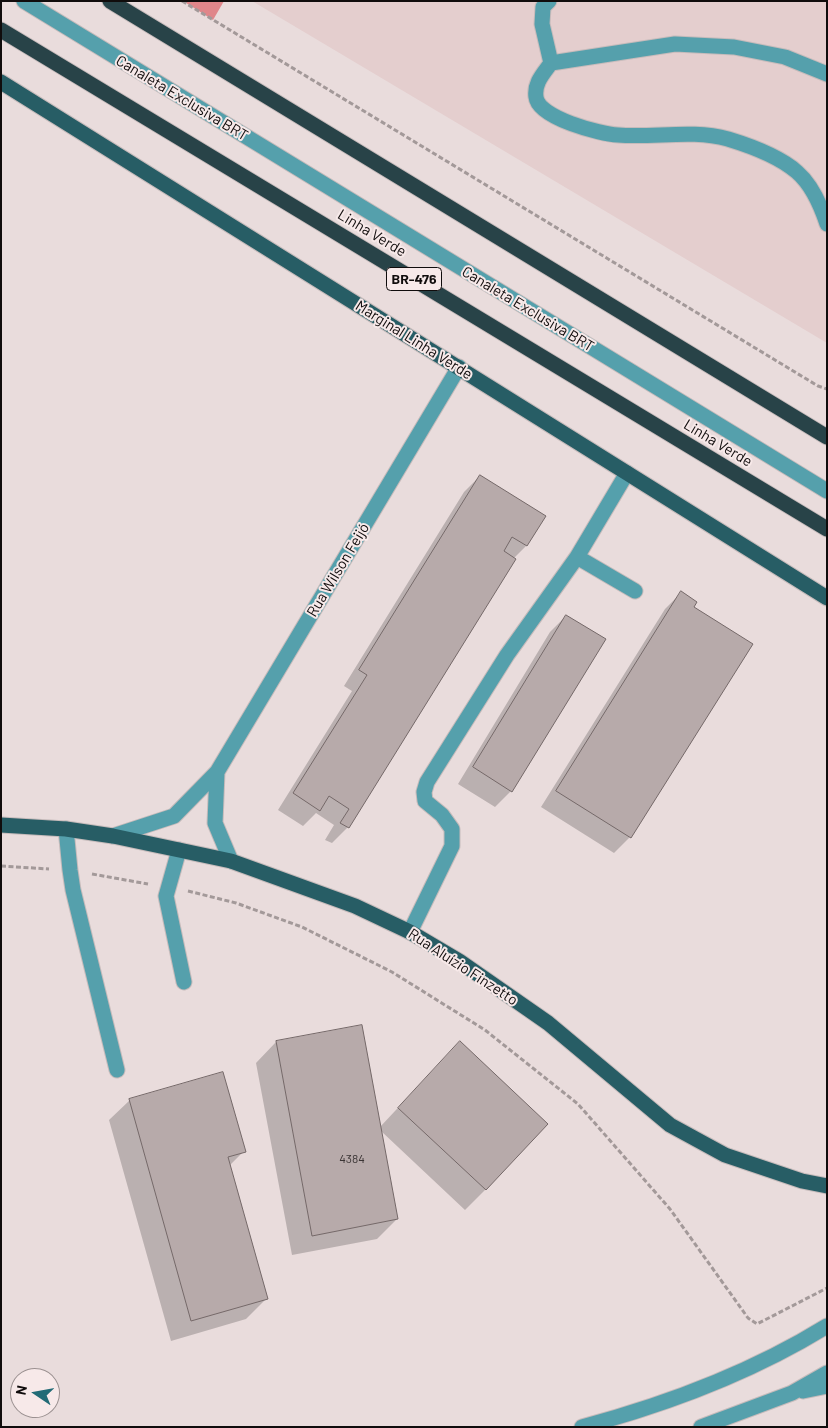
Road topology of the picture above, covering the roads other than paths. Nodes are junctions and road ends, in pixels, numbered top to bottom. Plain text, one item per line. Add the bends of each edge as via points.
1 (24, 1) edge
2 (110, 1) edge
3 (549, 1) edge
4 (1, 30) edge
5 (551, 64) junction
6 (827, 74) edge
7 (1, 82) edge
8 (827, 224) edge
9 (459, 367) junction
10 (827, 437) edge
11 (626, 473) junction
12 (827, 491) edge
13 (827, 529) edge
14 (576, 557) junction
15 (635, 591) dead end
16 (827, 598) edge
17 (217, 772) junction
18 (1, 825) edge
19 (66, 829) junction
20 (113, 836) junction
21 (179, 850) junction
22 (231, 861) junction
23 (410, 932) junction
24 (184, 982) dead end
25 (118, 1070) dead end
26 (827, 1186) edge
27 (824, 1328) edge
28 (827, 1373) edge
29 (827, 1386) edge
30 (792, 1393) junction
31 (582, 1427) edge
32 (701, 1427) edge

1 - 12 street, Canaleta Exclusiva BRT
2 - 10 highway
3 - 5 street via 543,7 542,24
4 - 13 highway, Linha Verde / BR-476
5 - 6 street via 675,44 734,47 785,57
5 - 8 street via 538,80 536,98 543,110 600,133 620,136 700,134 766,152 797,172 820,203
7 - 9 main road, Marginal Linha Verde
9 - 11 main road, Marginal Linha Verde
9 - 17 street, Rua Wilson Feijó
11 - 14 street
11 - 16 main road, Marginal Linha Verde
14 - 15 street
14 - 23 street via 507,655 427,782 425,801 452,829 452,846
17 - 20 street, Rua Wilson Feijó via 174,816
17 - 22 street, Rua Wilson Feijó via 215,823
18 - 19 main road, Rua Aluízio Finzetto
19 - 20 main road, Rua Aluízio Finzetto
19 - 25 street via 70,870
20 - 21 main road, Rua Aluízio Finzetto
21 - 22 main road, Rua Aluízio Finzetto
21 - 24 street via 166,896
22 - 23 main road, Rua Aluízio Finzetto via 355,906
23 - 26 main road, Rua Aluízio Finzetto via 459,961 548,1023 670,1125 725,1155
27 - 31 street via 741,1372 696,1391
28 - 30 street
29 - 30 street
30 - 32 street

